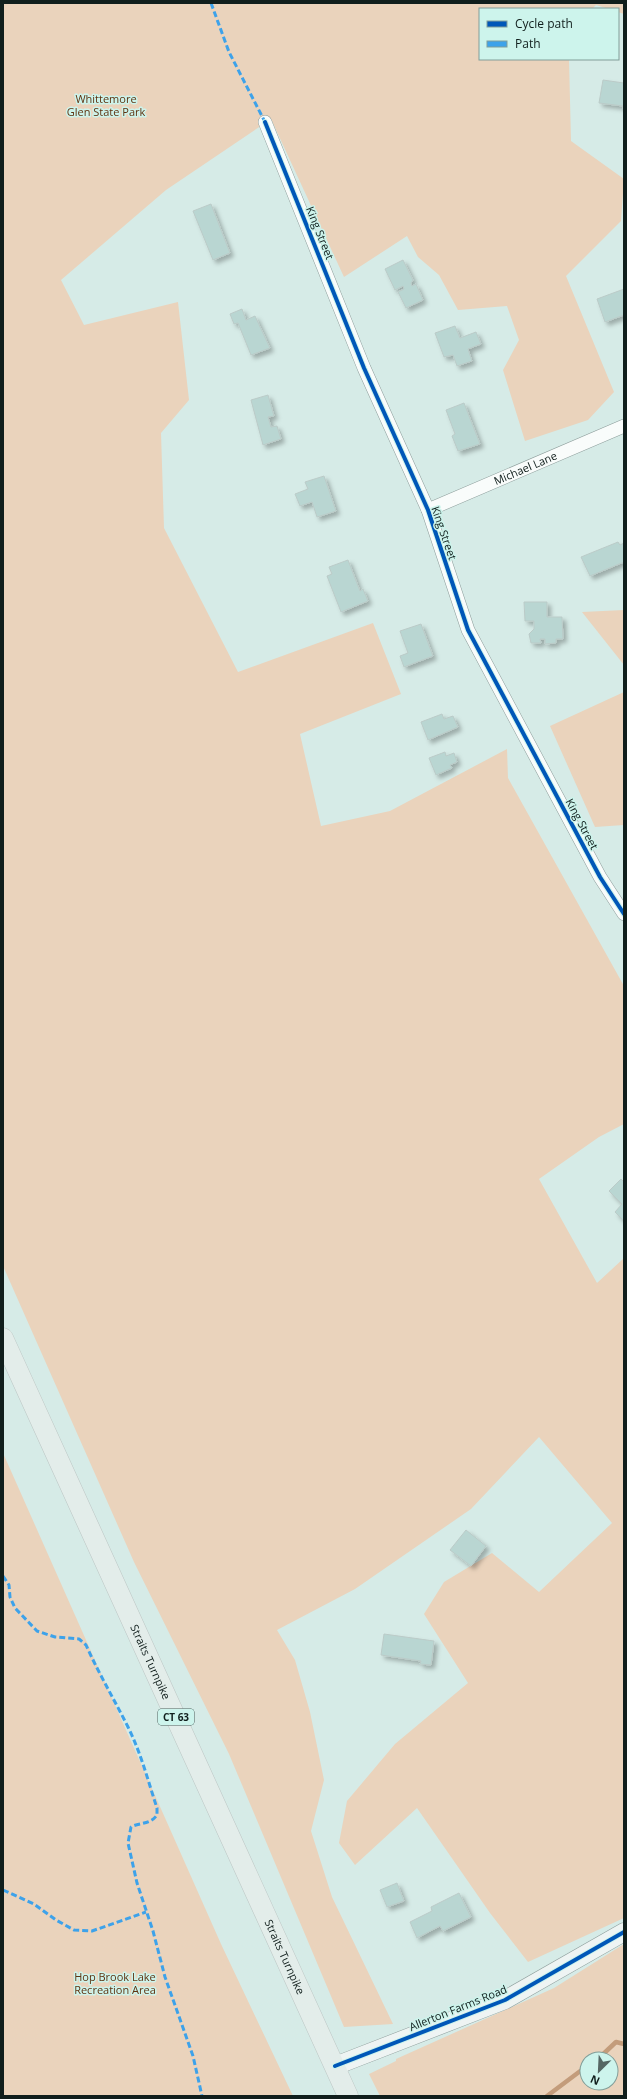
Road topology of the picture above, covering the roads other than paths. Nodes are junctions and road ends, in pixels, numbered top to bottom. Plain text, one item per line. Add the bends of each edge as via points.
1 (265, 122) dead end
2 (624, 426) edge
3 (428, 510) junction
4 (624, 914) edge
5 (3, 1338) edge
6 (624, 1932) edge
7 (334, 2066) junction
8 (348, 2096) edge

1 - 3 street, King Street via 364,368
2 - 3 street, Michael Lane
3 - 4 street, King Street via 468,630 600,877
5 - 7 main road, Straits Turnpike / CT 63
6 - 7 street, Allerton Farms Road via 505,2000
7 - 8 main road, Straits Turnpike / CT 63

